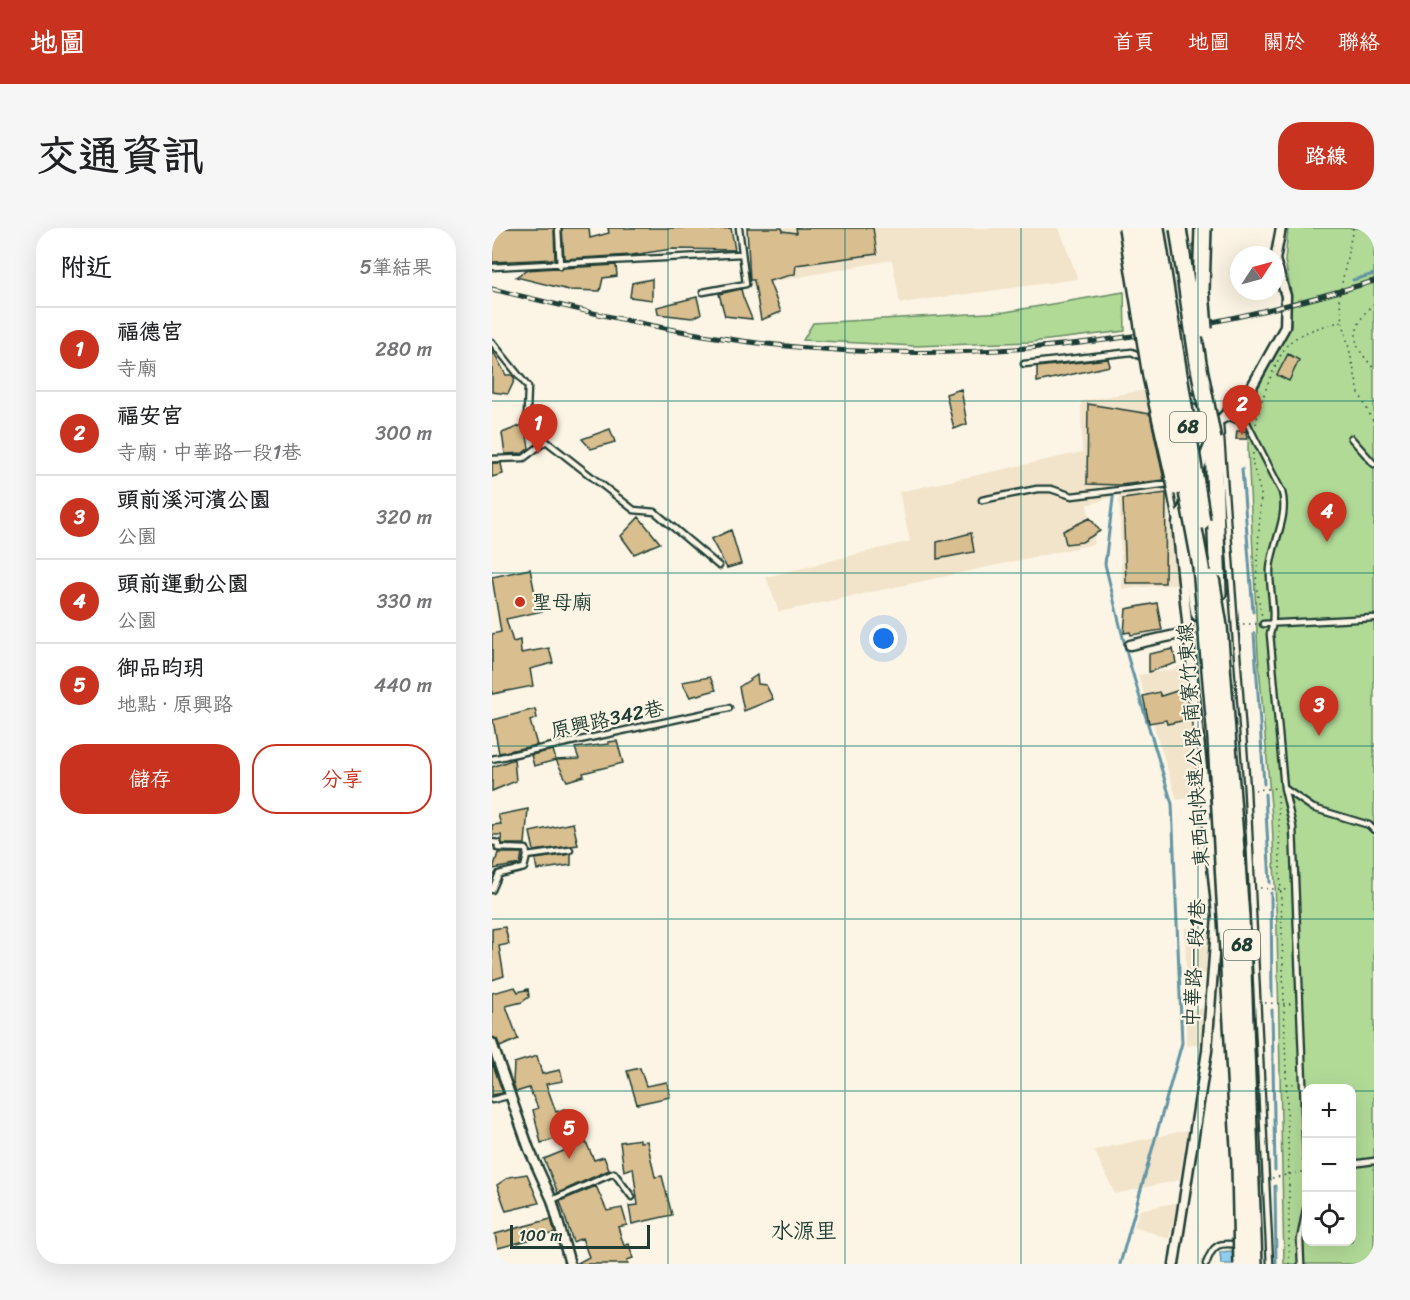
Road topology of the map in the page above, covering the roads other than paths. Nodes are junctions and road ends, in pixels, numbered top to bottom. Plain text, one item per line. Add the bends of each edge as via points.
1 (558, 228) edge
2 (739, 228) edge
3 (1127, 228) edge
4 (1142, 228) edge
5 (1156, 228) edge
6 (1178, 228) edge
7 (1203, 228) edge
8 (1281, 228) edge
9 (741, 254) junction
10 (560, 266) junction
11 (492, 267) edge
12 (703, 292) dead end
13 (492, 342) edge
14 (1024, 364) dead end
15 (1237, 403) junction
16 (1219, 422) junction
17 (1247, 424) junction
18 (1350, 438) dead end
19 (1213, 440) junction
20 (546, 441) junction
21 (492, 459) edge
22 (1374, 464) edge
23 (982, 500) dead end
24 (1176, 523) junction
25 (719, 566) dead end
26 (1374, 618) edge
27 (1263, 624) road end
28 (1273, 624) junction
29 (1219, 626) junction
30 (1189, 632) junction
31 (1130, 645) dead end
32 (729, 708) dead end
33 (1216, 739) junction
34 (492, 759) edge
35 (1284, 788) junction
36 (1374, 830) edge
37 (492, 842) edge
38 (570, 849) dead end
39 (527, 856) junction
40 (492, 890) edge
41 (492, 1043) edge
42 (508, 1096) junction
43 (492, 1100) edge
44 (1305, 1138) edge
45 (1374, 1161) edge
46 (1356, 1163) edge
47 (632, 1197) dead end
48 (552, 1200) junction
49 (1302, 1230) edge
50 (1269, 1248) junction
51 (570, 1264) edge
52 (1174, 1264) edge
53 (1206, 1264) edge
54 (1242, 1264) edge
55 (1254, 1264) edge
56 (1270, 1264) edge
57 (1301, 1264) edge

1 - 10 lane
2 - 9 lane
3 - 33 highway, bridge via 1151,376 1190,556
4 - 33 highway, 東西向快速公路 南寮竹東線 / 68, bridge via 1201,567
5 - 29 highway, 東西向快速公路 南寮竹東線 / 68, bridge
6 - 19 highway, bridge
7 - 19 highway, bridge via 1201,290
8 - 15 street, 中華路一段1巷 via 1275,260 1286,296 1285,327 1251,388
9 - 10 lane
9 - 12 lane via 746,284
10 - 11 lane
13 - 20 lane via 528,387 526,413
14 - 16 lane via 1132,352 1156,365
15 - 16 street, 中華路一段1巷
15 - 17 lane
16 - 17 lane via 1230,417
16 - 24 street, 中華路一段1巷
16 - 50 lane via 1253,887
17 - 28 lane via 1285,503 1270,568
18 - 22 lane
19 - 29 highway, bridge
20 - 21 lane via 524,458
20 - 25 lane via 634,510 655,512
23 - 24 lane via 1037,489 1072,496 1169,484
24 - 30 street, 中華路一段1巷
26 - 28 lane
27 - 28 lane
28 - 35 lane via 1270,634
29 - 55 highway, 東西向快速公路 南寮竹東線 / 68, bridge via 1241,917
30 - 31 street
30 - 52 street, 中華路一段1巷 via 1217,915 1207,1051
32 - 34 lane, 原興路342巷
33 - 54 highway, 東西向快速公路 南寮竹東線 / 68, bridge
35 - 36 lane via 1313,808 1369,825
35 - 44 lane via 1293,827
37 - 39 lane via 498,843 498,848 526,849
38 - 39 lane
39 - 40 lane via 524,868 499,874
41 - 42 street
42 - 43 lane
42 - 48 street
45 - 46 lane
47 - 48 lane via 614,1173
48 - 51 street
49 - 57 lane
50 - 53 lane via 1219,1243
50 - 56 lane

